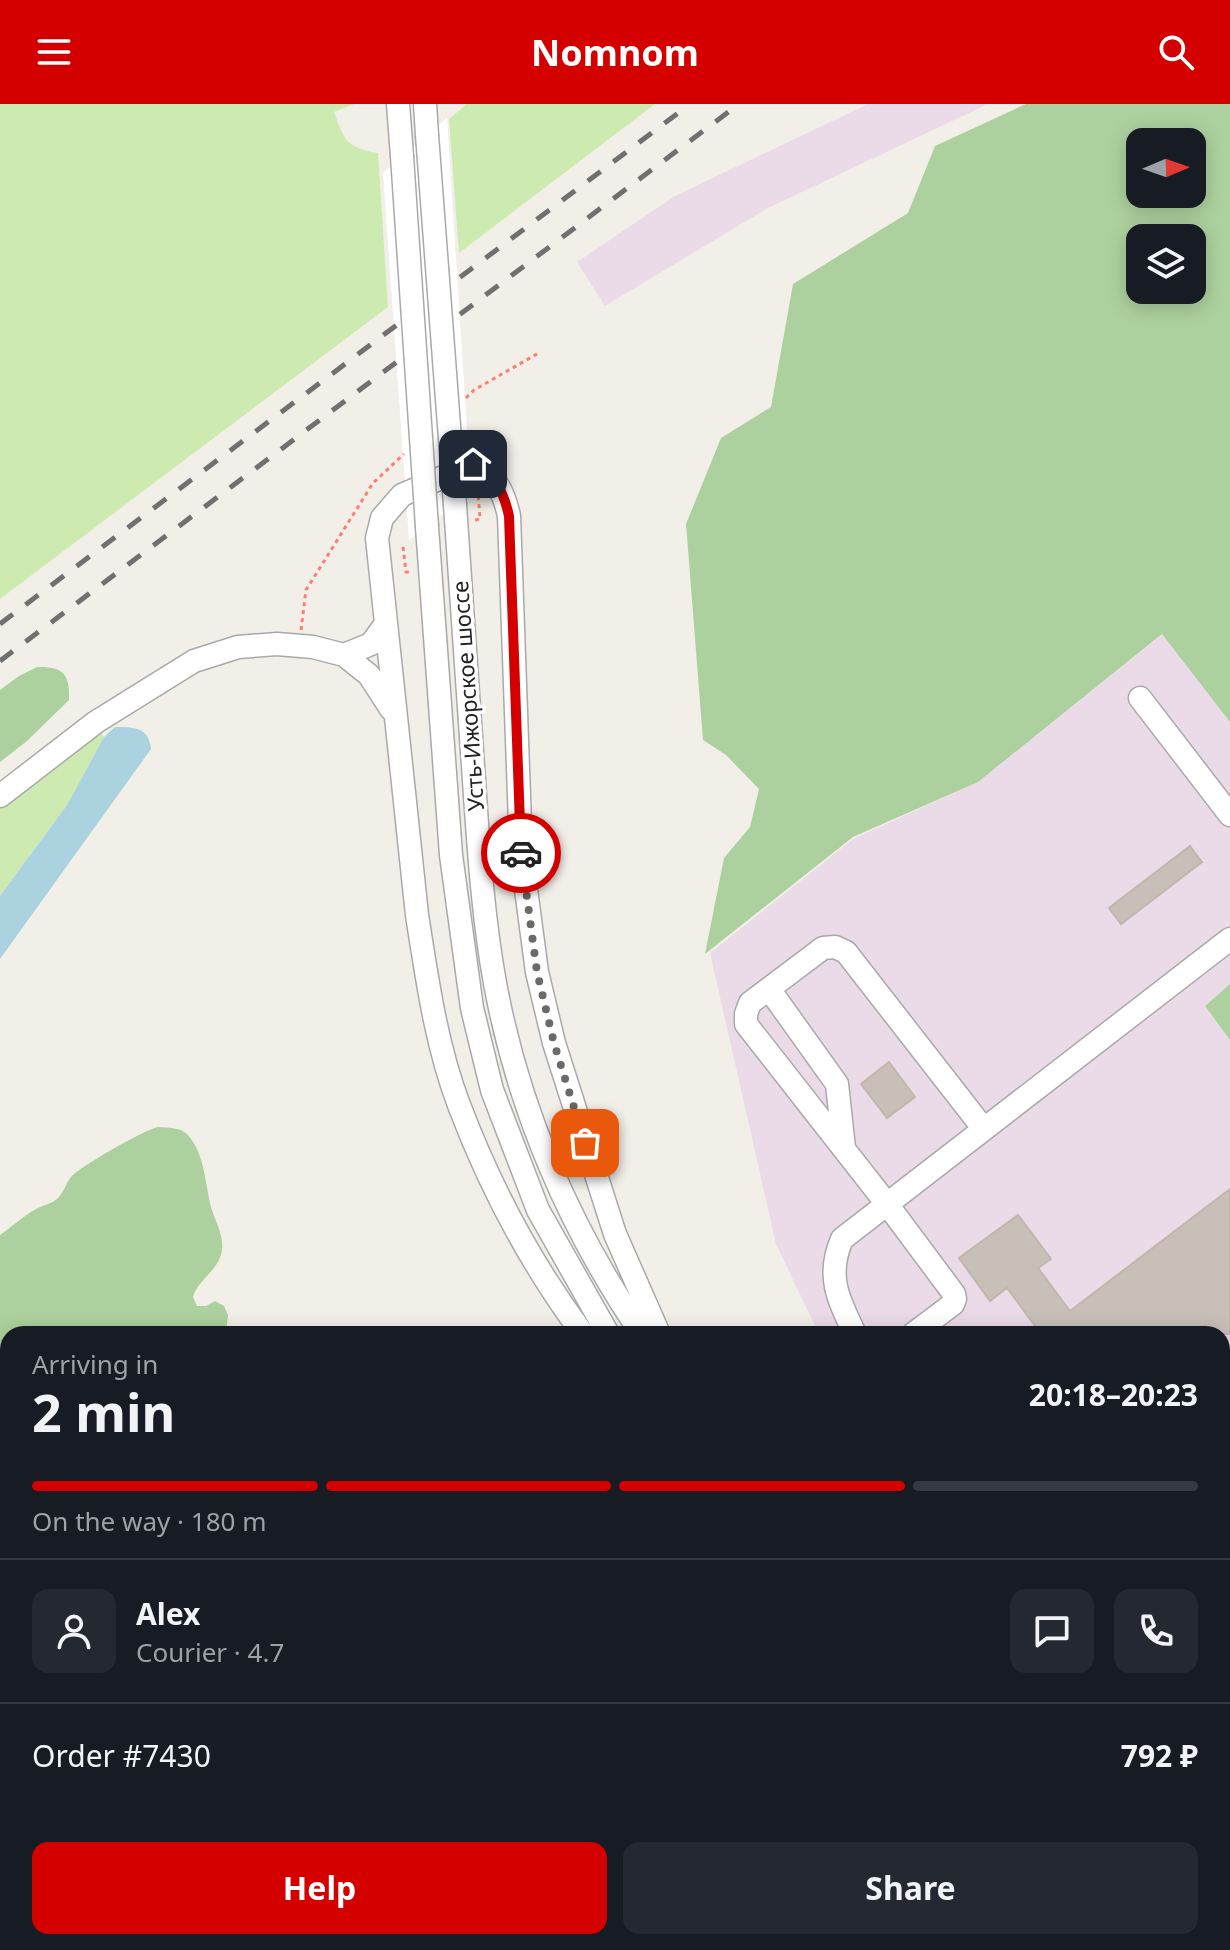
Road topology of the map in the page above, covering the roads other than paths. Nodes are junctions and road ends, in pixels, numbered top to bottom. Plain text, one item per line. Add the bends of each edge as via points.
1 (398, 104) edge
2 (425, 104) edge
3 (385, 625) junction
4 (344, 655) junction
5 (1140, 698) dead end
6 (395, 716) junction
7 (0, 796) edge
8 (1230, 815) edge
9 (1230, 939) edge
10 (769, 989) junction
11 (983, 1128) junction
12 (844, 1148) junction
13 (887, 1204) junction
14 (577, 1326) edge
15 (603, 1326) edge
16 (637, 1326) edge
17 (655, 1326) edge
18 (851, 1326) edge
19 (924, 1326) edge

1 - 15 street, Усть-Ижорское шоссе, bridge via 451,855 472,1008 492,1090 538,1210
2 - 16 street, Усть-Ижорское шоссе, bridge via 480,871 495,984 555,1180 587,1246
3 - 4 street via 371,644
3 - 6 street
3 - 17 street via 377,538 382,518 402,495 473,464 483,468 505,495 509,516 521,852 537,972 615,1234
4 - 6 street via 369,675
4 - 7 street via 277,644 238,647 194,661 96,722
5 - 8 street
6 - 14 street via 426,974 458,1104 512,1223
9 - 11 street
10 - 11 street via 823,948 846,952
10 - 12 street via 837,1084
10 - 12 street via 750,1003 746,1024
11 - 13 street
12 - 13 street
13 - 18 street via 842,1239 834,1258 835,1282
13 - 19 street via 955,1299

